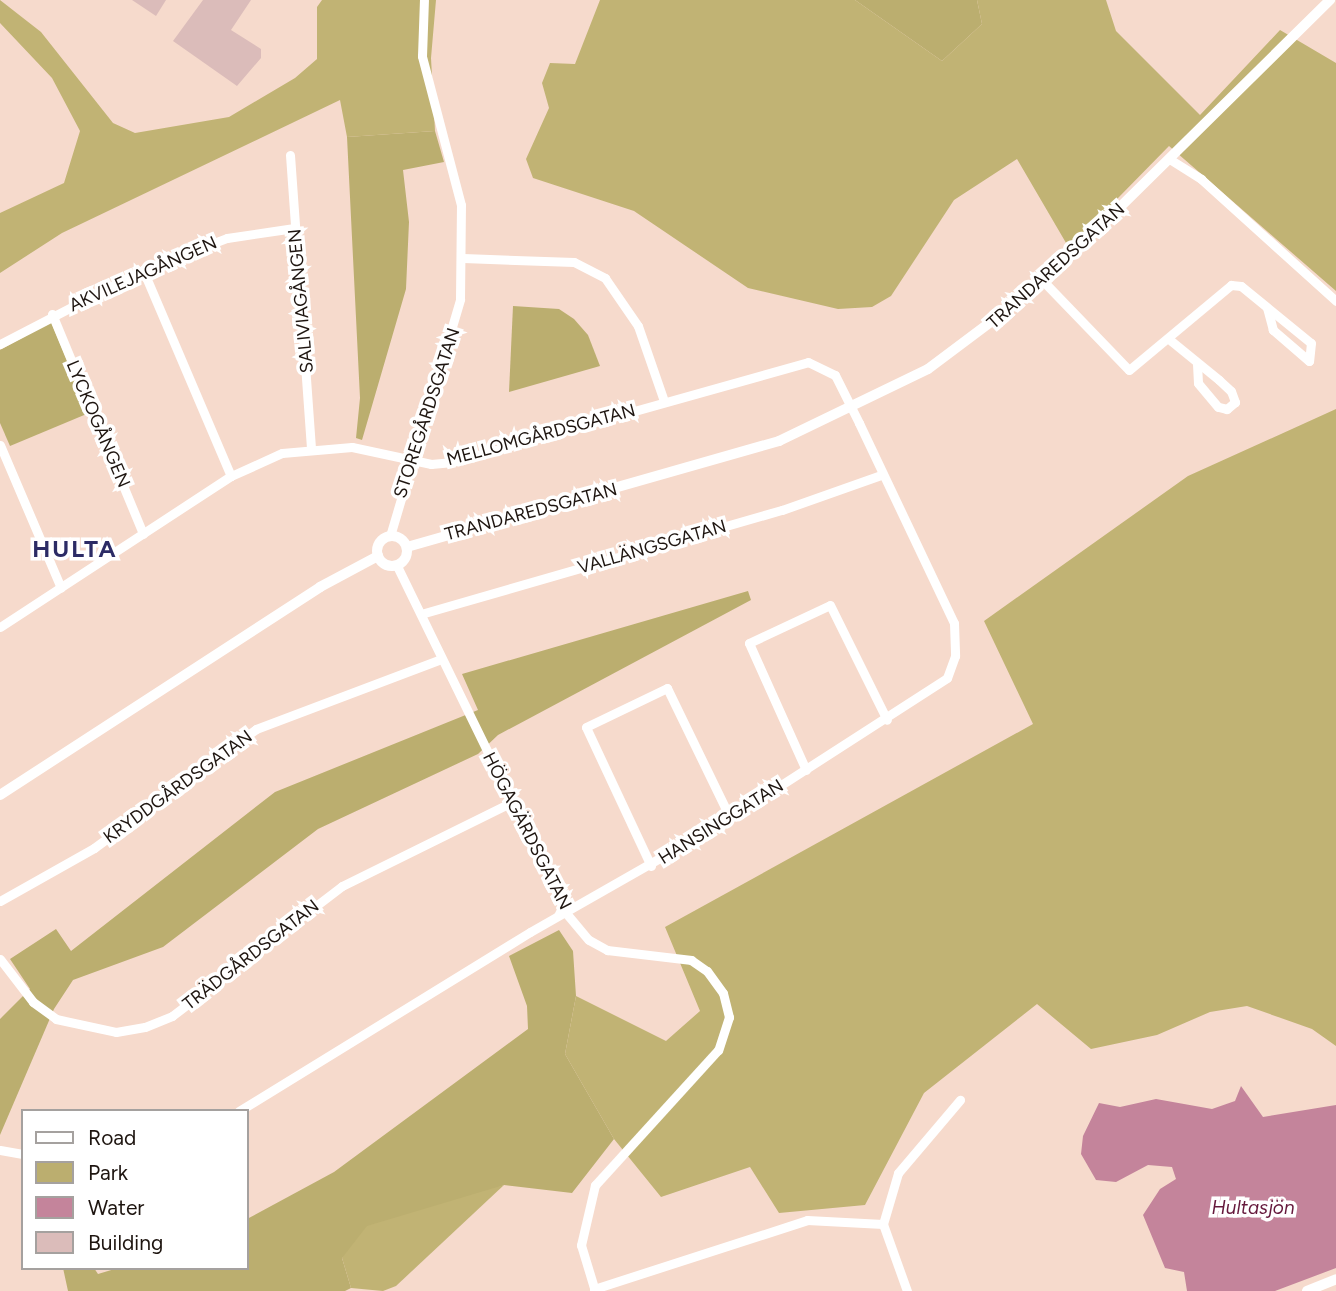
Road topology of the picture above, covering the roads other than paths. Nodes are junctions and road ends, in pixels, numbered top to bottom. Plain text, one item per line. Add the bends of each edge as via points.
1 (425, 0) edge
2 (1330, 0) edge
3 (290, 155) dead end
4 (1171, 160) junction
5 (294, 228) junction
6 (463, 258) junction
7 (143, 270) junction
8 (1044, 282) junction
9 (1336, 301) edge
10 (1267, 308) junction
11 (52, 314) junction
12 (1170, 341) junction
13 (0, 344) edge
14 (1197, 363) junction
15 (664, 401) junction
16 (852, 408) junction
17 (0, 445) edge
18 (311, 447) junction
19 (411, 460) junction
20 (881, 475) junction
21 (231, 476) junction
22 (143, 534) junction
23 (390, 536) junction
24 (407, 547) junction
25 (378, 556) junction
26 (397, 566) junction
27 (61, 588) junction
28 (421, 614) junction
29 (0, 627) edge
30 (441, 659) junction
31 (887, 720) junction
32 (806, 770) junction
33 (0, 795) edge
34 (512, 802) junction
35 (730, 818) junction
36 (651, 866) junction
37 (0, 901) edge
38 (566, 913) junction
39 (0, 959) edge
40 (960, 1100) dead end
41 (242, 1109) edge
42 (0, 1150) edge
43 (21, 1154) edge
44 (883, 1224) junction
45 (1336, 1279) edge
46 (594, 1290) edge
47 (907, 1291) edge
48 (1307, 1291) edge

1 - 6 street, STOREGÅRDSGATAN via 422,56 461,205
2 - 4 street, TRANDAREDSGATAN
3 - 5 street, SALIVIAGÅNGEN
4 - 8 street, TRANDAREDSGATAN
4 - 9 street via 1201,179
5 - 7 street, AKVILEJAGÅNGEN via 227,237
5 - 18 street, SALIVIAGÅNGEN
6 - 15 street via 574,262 605,278 638,326
6 - 19 street, STOREGÅRDSGATAN via 452,340
7 - 11 street, AKVILEJAGÅNGEN
7 - 21 street
8 - 12 street via 1129,370
8 - 16 street, TRANDAREDSGATAN via 945,358
10 - 10 street via 1311,342 1314,353 1309,361 1273,330
10 - 12 street via 1241,286 1231,285
11 - 13 street, AKVILEJAGÅNGEN
11 - 22 street, LYCKOGÅNGEN
12 - 14 street
14 - 14 street via 1231,391 1235,402 1227,409 1218,407 1198,383
15 - 16 street, MELLOMGÅRDSGATAN via 808,362 835,374
15 - 19 street, MELLOMGÅRDSGATAN via 453,463
16 - 20 street, HANSINGGATAN
16 - 24 street, TRANDAREDSGATAN via 765,445
17 - 27 street
18 - 19 street, MELLOMGÅRDSGATAN via 352,447
18 - 21 street, MELLOMGÅRDSGATAN
19 - 23 street, STOREGÅRDSGATAN
20 - 28 street, VALLÄNGSGATAN via 782,510
20 - 31 street, HANSINGGATAN via 954,623 956,645 947,678
21 - 22 street, MELLOMGÅRDSGATAN
22 - 27 street, MELLOMGÅRDSGATAN
23 - 24 street
23 - 25 street via 379,543
24 - 26 street via 406,558
25 - 26 street via 386,565
25 - 33 street via 320,587
26 - 28 street, HÖGAGÄRDSGATAN
27 - 29 street, MELLOMGÅRDSGATAN
28 - 30 street, HÖGAGÄRDSGATAN
30 - 34 street, HÖGAGÄRDSGATAN
30 - 37 street, KRYDDGÅRDSGATAN via 256,729 94,848
31 - 32 street, HANSINGGATAN
31 - 32 street via 830,606 749,643
32 - 35 street, HANSINGGATAN
34 - 38 street, HÖGAGÄRDSGATAN
34 - 39 street, TRÄDGÅRDSGATAN via 342,886 172,1016 145,1027 116,1032 56,1019 33,1002
35 - 36 street, HANSINGGATAN
35 - 36 street via 667,688 586,727
36 - 38 street, HANSINGGATAN
38 - 41 street, HANSINGGATAN
38 - 46 street, HÖGAGÄRDSGATAN via 589,940 607,950 662,954 699,965 723,993 729,1017 711,1059 595,1185 581,1231
40 - 44 street via 898,1173
42 - 43 street
44 - 46 street via 807,1220
44 - 47 street
45 - 48 street

